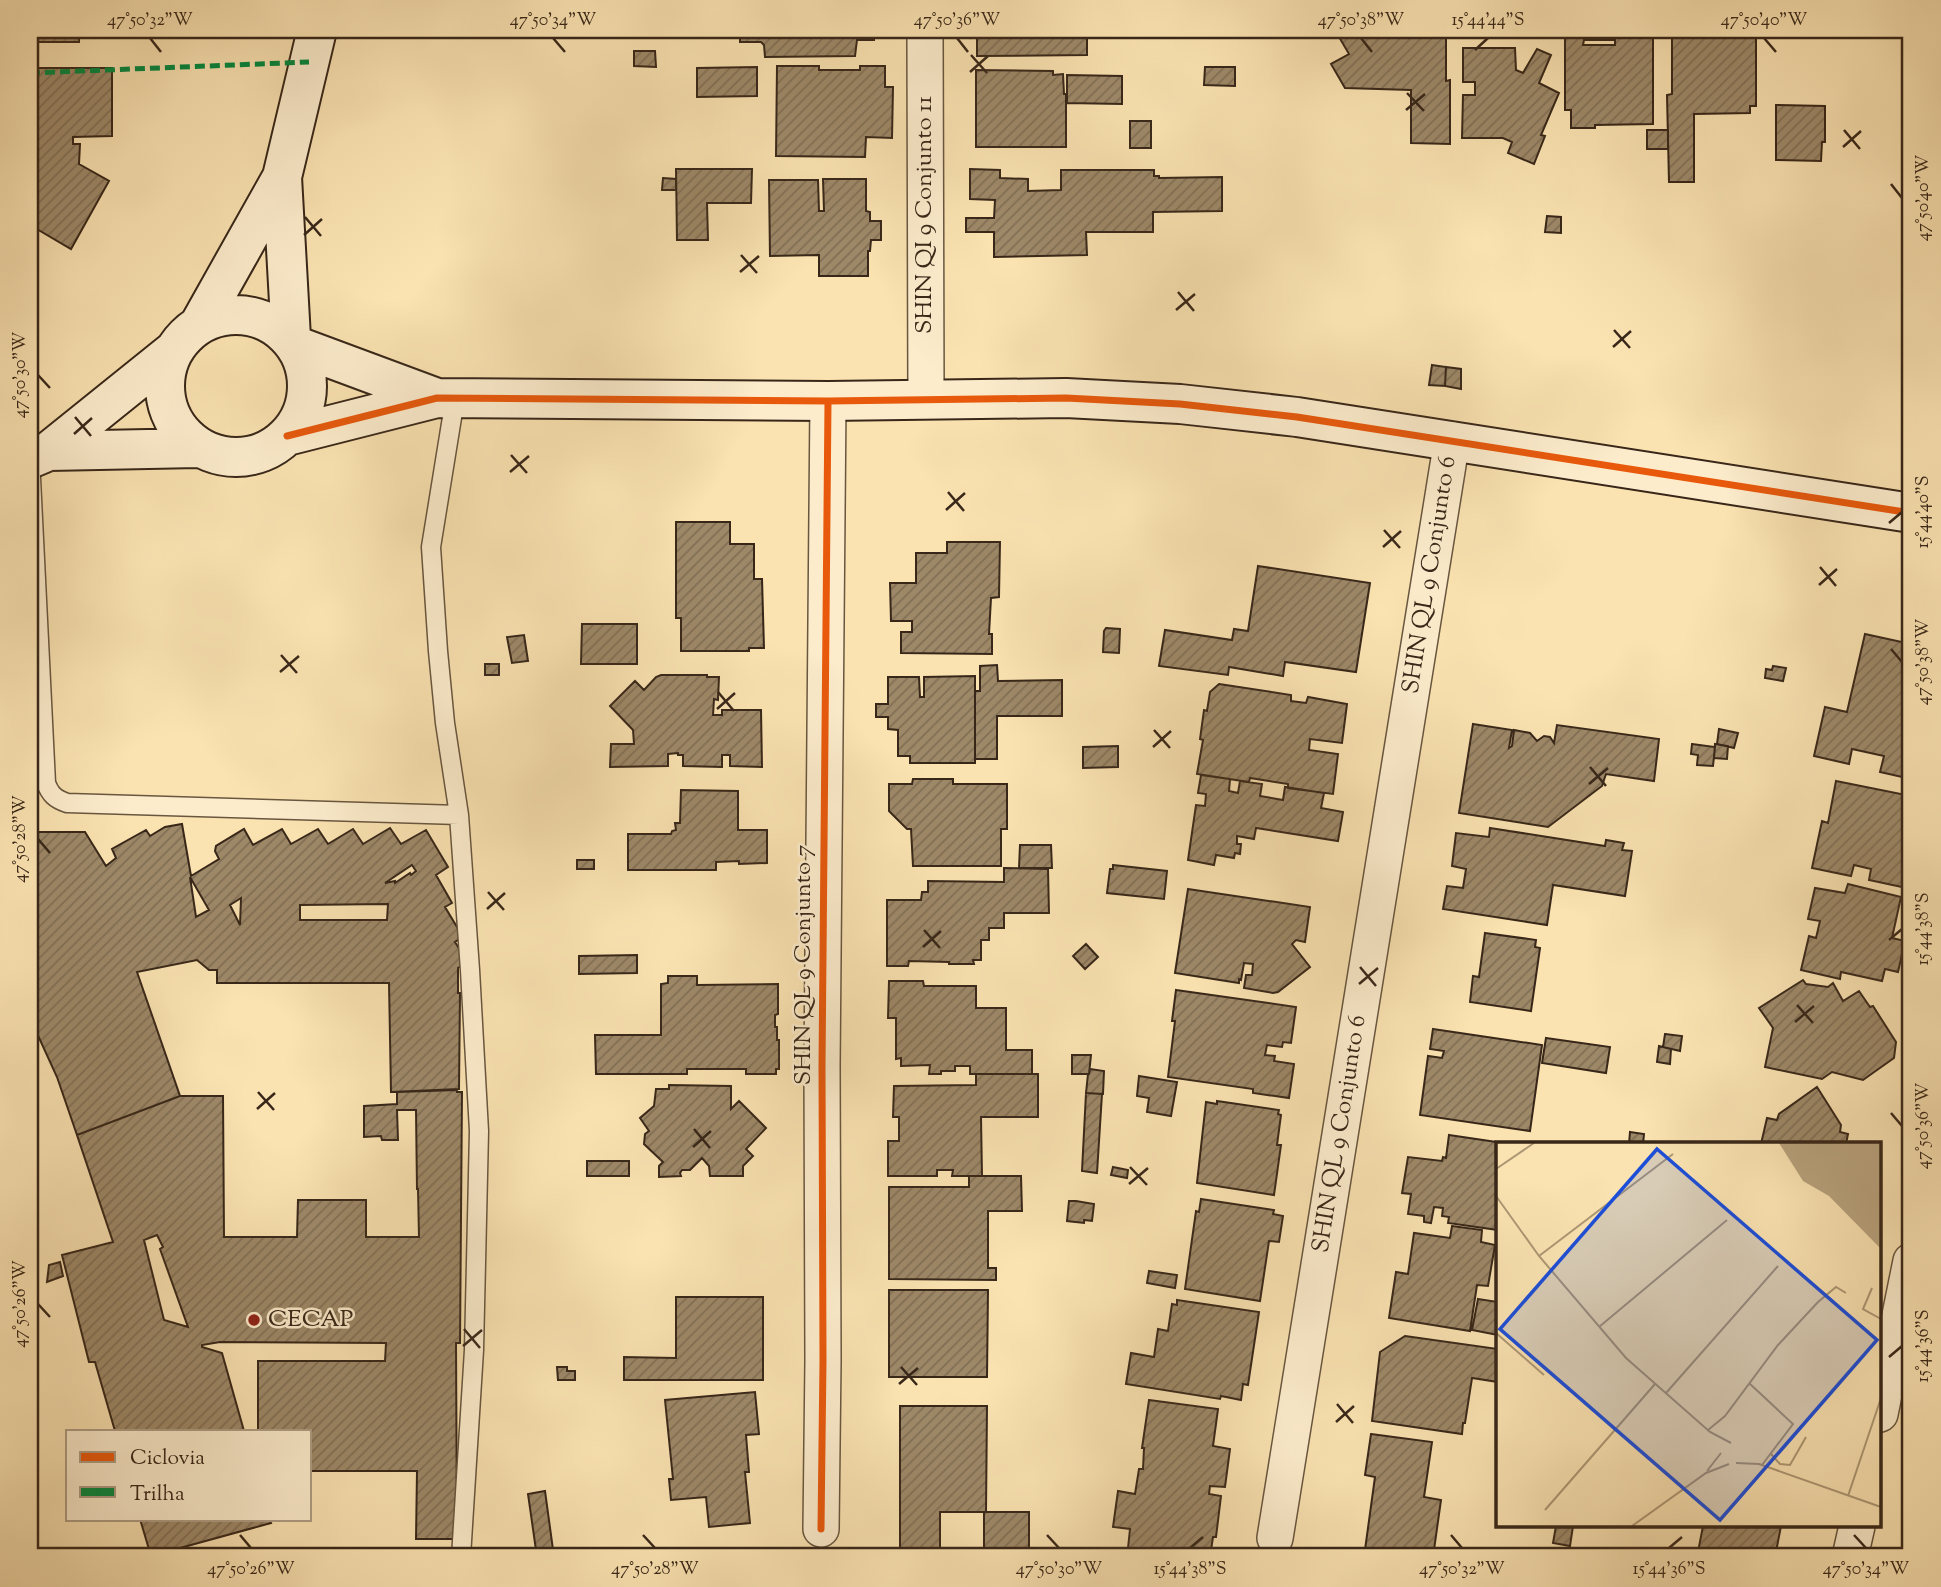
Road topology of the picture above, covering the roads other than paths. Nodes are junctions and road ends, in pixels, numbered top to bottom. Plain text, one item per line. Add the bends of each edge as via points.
1 (317, 30) edge
2 (925, 30) edge
3 (282, 177) junction
4 (200, 323) junction
5 (294, 342) junction
6 (172, 352) junction
7 (446, 398) junction
8 (926, 400) junction
9 (828, 401) junction
10 (287, 436) junction
11 (1452, 440) junction
12 (198, 447) junction
13 (36, 456) edge
14 (1911, 513) edge
15 (33, 555) edge
16 (459, 816) junction
17 (1911, 1261) edge
18 (1882, 1404) edge
19 (1857, 1528) edge
20 (821, 1529) dead end
21 (1275, 1538) dead end
22 (461, 1557) edge
23 (1850, 1557) edge

1 - 3 street
2 - 8 street, SHIN QI 9 Conjunto 11
3 - 4 street
3 - 5 street
4 - 5 street via 232,313 264,319
4 - 6 street
5 - 7 street
5 - 10 street via 308,383 299,421
6 - 12 street via 164,378 166,405 178,430
6 - 13 street
7 - 9 street
7 - 10 street
7 - 16 lane via 431,547 440,675
8 - 9 street
8 - 11 street via 1066,398 1180,404
9 - 20 street, SHIN QL 9 Conjunto 7
10 - 12 street via 250,455 229,457
11 - 14 street
11 - 21 street, SHIN QL 9 Conjunto 6
12 - 13 street
13 - 15 lane
15 - 16 lane via 46,783 57,799 67,803
16 - 22 lane via 479,1131 474,1350
17 - 18 street
19 - 23 street

